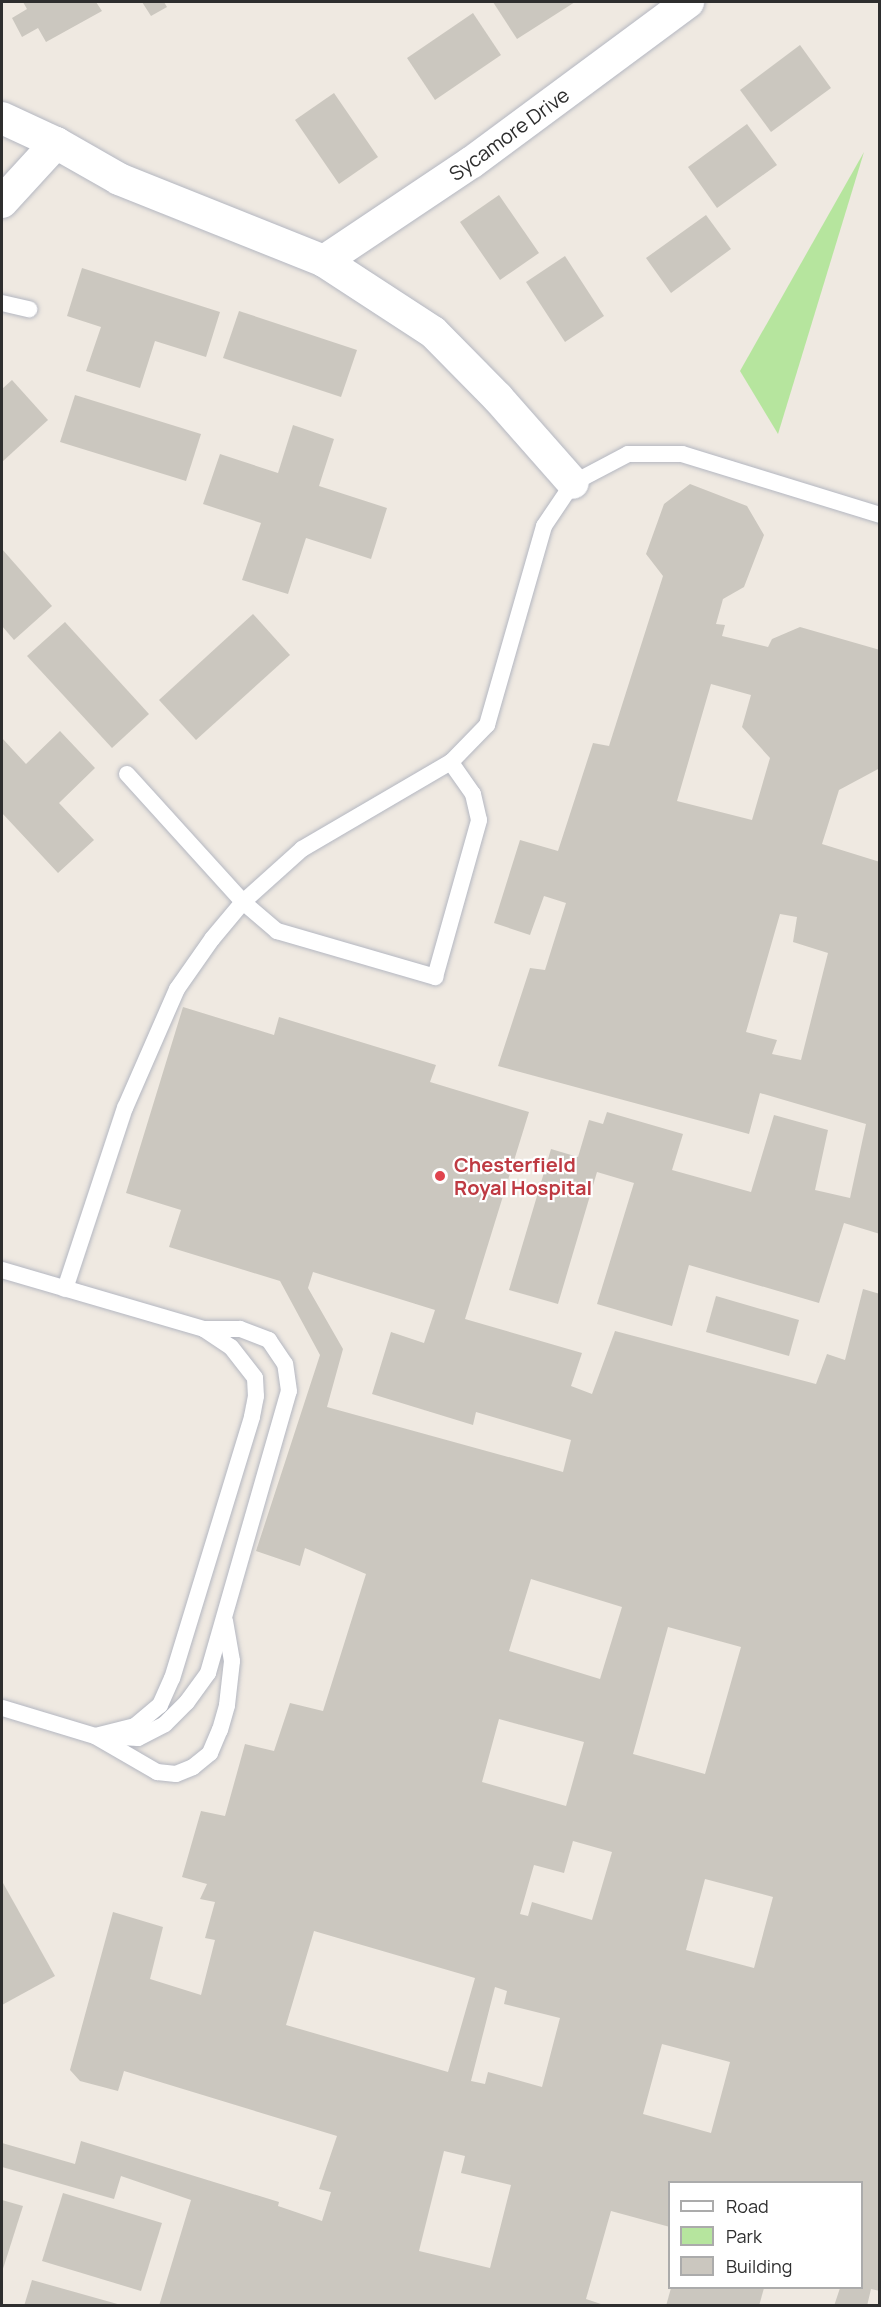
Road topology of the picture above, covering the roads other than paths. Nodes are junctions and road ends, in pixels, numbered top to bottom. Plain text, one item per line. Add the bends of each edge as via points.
1 (688, 2) edge
2 (2, 118) edge
3 (56, 143) junction
4 (2, 202) edge
5 (324, 261) junction
6 (2, 303) edge
7 (29, 309) dead end
8 (573, 483) junction
9 (879, 515) edge
10 (451, 762) junction
11 (127, 774) dead end
12 (243, 903) junction
13 (2, 1270) edge
14 (65, 1289) junction
15 (204, 1329) junction
16 (224, 1617) junction
17 (2, 1708) edge
18 (95, 1736) junction

1 - 5 street, Sycamore Drive via 472,162
2 - 3 street
3 - 4 street
3 - 5 street via 118,178
5 - 8 street via 433,332
6 - 7 lane
8 - 9 lane via 628,454 682,454
8 - 10 lane via 544,526 487,725
10 - 12 lane via 302,849
10 - 12 lane via 473,794 479,820 435,977 277,931
11 - 12 lane
12 - 14 lane via 177,989 125,1108
13 - 14 lane
14 - 15 lane
15 - 16 lane via 240,1329 269,1340 285,1364 289,1391
15 - 18 lane via 231,1347 255,1378 252,1417 172,1678 160,1705 135,1726
16 - 18 lane via 208,1673 165,1724 138,1738
16 - 18 lane via 232,1661 227,1705 210,1753 176,1774 157,1772
17 - 18 lane

